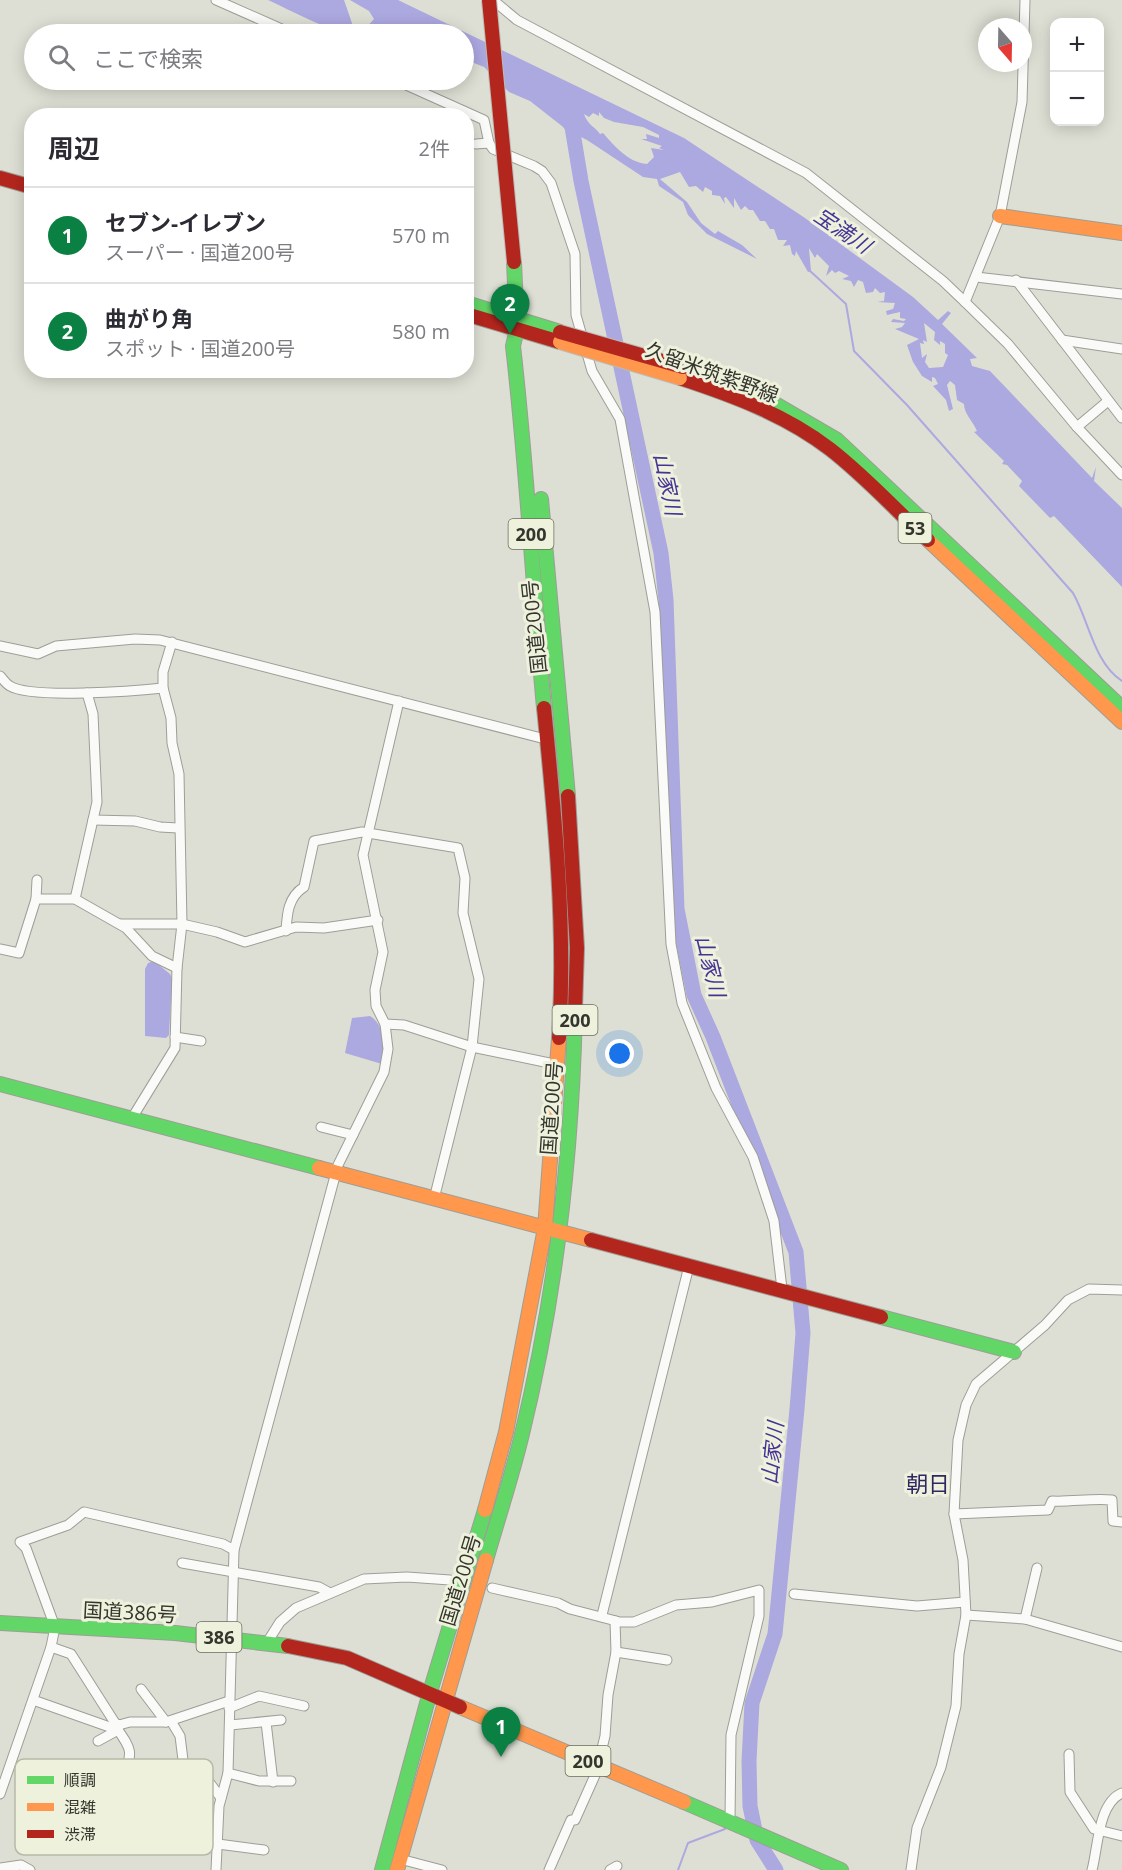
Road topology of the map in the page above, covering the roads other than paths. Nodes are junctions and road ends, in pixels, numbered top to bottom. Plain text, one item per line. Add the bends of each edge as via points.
1 (216, 0) edge
2 (491, 0) edge
3 (1025, 0) edge
4 (270, 24) edge
5 (417, 90) edge
6 (457, 108) edge
7 (474, 116) edge
8 (489, 142) junction
9 (476, 144) dead end
10 (0, 178) edge
11 (24, 185) edge
12 (0, 188) edge
13 (24, 194) edge
14 (1000, 216) junction
15 (1122, 233) edge
16 (976, 277) junction
17 (1016, 280) junction
18 (1122, 294) edge
19 (965, 302) junction
20 (474, 306) edge
21 (474, 315) edge
22 (516, 323) junction
23 (1062, 340) junction
24 (1122, 348) edge
25 (681, 373) junction
26 (1108, 401) junction
27 (1122, 418) edge
28 (1077, 427) junction
29 (1122, 475) edge
30 (172, 642) junction
31 (0, 647) edge
32 (0, 676) edge
33 (163, 688) junction
34 (87, 693) junction
35 (399, 701) junction
36 (1122, 708) edge
37 (1122, 722) edge
38 (549, 740) junction
39 (93, 820) junction
40 (178, 828) junction
41 (368, 832) junction
42 (37, 880) dead end
43 (36, 899) junction
44 (75, 899) junction
45 (378, 920) junction
46 (120, 924) junction
47 (182, 924) junction
48 (286, 931) junction
49 (0, 949) edge
50 (177, 968) junction
51 (385, 1024) junction
52 (175, 1037) junction
53 (201, 1041) dead end
54 (472, 1047) junction
55 (559, 1065) junction
56 (0, 1084) edge
57 (132, 1118) junction
58 (321, 1127) dead end
59 (353, 1135) junction
60 (336, 1172) junction
61 (434, 1199) junction
62 (544, 1228) junction
63 (559, 1232) junction
64 (690, 1266) junction
65 (782, 1289) junction
66 (1122, 1290) edge
67 (1014, 1352) junction
68 (954, 1514) junction
69 (1122, 1522) edge
70 (234, 1550) junction
71 (182, 1563) dead end
72 (1038, 1568) dead end
73 (232, 1573) junction
74 (450, 1580) dead end
75 (492, 1588) dead end
76 (330, 1593) junction
77 (794, 1594) dead end
78 (965, 1602) junction
79 (602, 1615) junction
80 (966, 1615) junction
81 (1025, 1619) junction
82 (615, 1621) junction
83 (0, 1623) edge
84 (55, 1627) junction
85 (231, 1637) junction
86 (268, 1641) junction
87 (51, 1647) junction
88 (1122, 1647) edge
89 (616, 1652) junction
90 (667, 1660) dead end
91 (141, 1689) dead end
92 (430, 1692) junction
93 (33, 1700) junction
94 (446, 1700) junction
95 (229, 1704) junction
96 (304, 1706) dead end
97 (281, 1720) dead end
98 (169, 1721) junction
99 (266, 1722) junction
100 (230, 1725) junction
101 (119, 1728) junction
102 (98, 1741) dead end
103 (1069, 1754) dead end
104 (128, 1759) edge
105 (183, 1759) edge
106 (598, 1766) junction
107 (228, 1773) junction
108 (291, 1781) dead end
109 (273, 1782) junction
110 (213, 1787) edge
111 (1122, 1792) edge
112 (0, 1794) edge
113 (221, 1798) junction
114 (730, 1822) junction
115 (1100, 1831) junction
116 (1122, 1836) edge
117 (218, 1844) junction
118 (264, 1850) dead end
119 (399, 1864) edge
120 (0, 1868) edge
121 (30, 1870) edge
122 (216, 1870) edge
123 (382, 1870) edge
124 (442, 1870) edge
125 (549, 1870) edge
126 (841, 1870) edge
127 (911, 1870) edge
128 (1092, 1870) edge

1 - 4 street
2 - 19 street via 517,20 806,173 943,280
2 - 22 main road, 国道200号 / 200, bridge
3 - 14 street via 1022,102
5 - 6 street
7 - 8 street via 484,120
8 - 9 street
8 - 65 street via 493,149 543,171 551,183 575,254 576,315 592,371 620,419 655,612 671,944 682,1003 716,1088 753,1156 774,1221
10 - 11 main road
12 - 13 main road
14 - 15 main road
14 - 16 street
16 - 17 street
16 - 19 street
17 - 18 street
17 - 23 street
19 - 28 street via 1008,344
20 - 22 main road, 久留米筑紫野線 / 53
21 - 22 main road, 久留米筑紫野線 / 53
22 - 25 main road, 久留米筑紫野線 / 53, bridge
22 - 38 main road, 国道200号 / 200 via 513,346
22 - 63 main road, 国道200号 / 200 via 526,350 573,850 577,948 574,1066
23 - 24 street
23 - 26 street
25 - 36 main road, 久留米筑紫野線 / 53 via 730,381 796,412 837,440
25 - 37 main road, 久留米筑紫野線 / 53 via 762,407 830,449
26 - 27 street
26 - 28 street
28 - 29 street
30 - 31 street via 135,639 56,646 38,654
30 - 33 street via 163,672
30 - 35 street
32 - 34 street via 21,690
33 - 34 street
33 - 40 street via 179,774
34 - 39 street via 93,714 98,778
35 - 38 street
35 - 41 street
38 - 55 main road, 国道200号 / 200 via 561,944
39 - 40 street
39 - 44 street
40 - 47 street
41 - 45 street via 363,855
41 - 48 street via 314,841 304,887 288,909
41 - 54 street via 458,848 465,878 463,914 479,979
42 - 43 street
43 - 44 street
43 - 49 street via 19,953
44 - 46 street
45 - 48 street
45 - 51 street via 383,952 375,990 376,1006
46 - 47 street
46 - 50 street via 152,956
47 - 48 street via 245,942
47 - 50 street
50 - 52 street
51 - 54 street via 404,1025
51 - 59 street via 388,1049 384,1072
52 - 53 street
52 - 57 street via 175,1048
54 - 55 street
54 - 61 street
55 - 62 main road, 国道200号 / 200
56 - 57 main road
57 - 60 main road
58 - 59 street
59 - 60 street
60 - 61 main road
60 - 70 street
61 - 62 main road
62 - 63 main road
62 - 92 main road, 国道200号 / 200 via 506,1432
63 - 64 main road
63 - 94 main road, 国道200号 / 200 via 522,1434
64 - 65 main road
64 - 79 street
65 - 67 main road
66 - 67 street via 1089,1289 1078,1293
67 - 68 street via 976,1384 966,1405 958,1440
68 - 69 street via 1048,1510 1052,1501 1100,1499 1112,1500 1113,1521
68 - 78 street via 963,1560
70 - 73 street
70 - 84 street via 223,1544 84,1512 68,1525 20,1542 26,1548
71 - 73 street
72 - 81 street
73 - 76 street via 319,1587
73 - 85 street
74 - 76 street via 382,1577 364,1579
75 - 79 street
76 - 86 street via 296,1608 280,1622
77 - 78 street via 917,1606
78 - 80 street
79 - 82 street
80 - 81 street
80 - 127 street via 956,1706 946,1748 917,1828
81 - 88 street
82 - 89 street
82 - 114 street via 634,1622 676,1605 712,1602 759,1590 759,1616 730,1736
83 - 84 main road, 国道386号 / 386
84 - 85 main road, 国道386号 / 386
84 - 87 street
85 - 86 main road, 国道386号 / 386
85 - 95 street
86 - 92 main road, 国道386号 / 386 via 347,1658
87 - 93 street
87 - 101 street via 71,1654
89 - 90 street
89 - 106 street via 606,1736
91 - 98 street
92 - 94 main road, 200
92 - 123 main road, 国道200号 / 200
93 - 101 street
93 - 112 street
94 - 106 main road, 200
94 - 119 main road, 200
95 - 96 street via 259,1696
95 - 98 street
95 - 100 street
97 - 99 street
98 - 101 street via 130,1722
98 - 105 street via 180,1736
99 - 100 street
99 - 109 street
100 - 107 street
101 - 102 street
101 - 104 street via 130,1747
103 - 115 street via 1070,1792 1094,1829
106 - 114 main road, 200
106 - 125 street
107 - 109 street
107 - 113 street
108 - 109 street
110 - 113 street
111 - 115 street via 1110,1804
113 - 117 street
114 - 126 main road, 200
115 - 116 street
115 - 128 street
117 - 118 street
117 - 122 street
119 - 124 street
120 - 121 street via 21,1865

